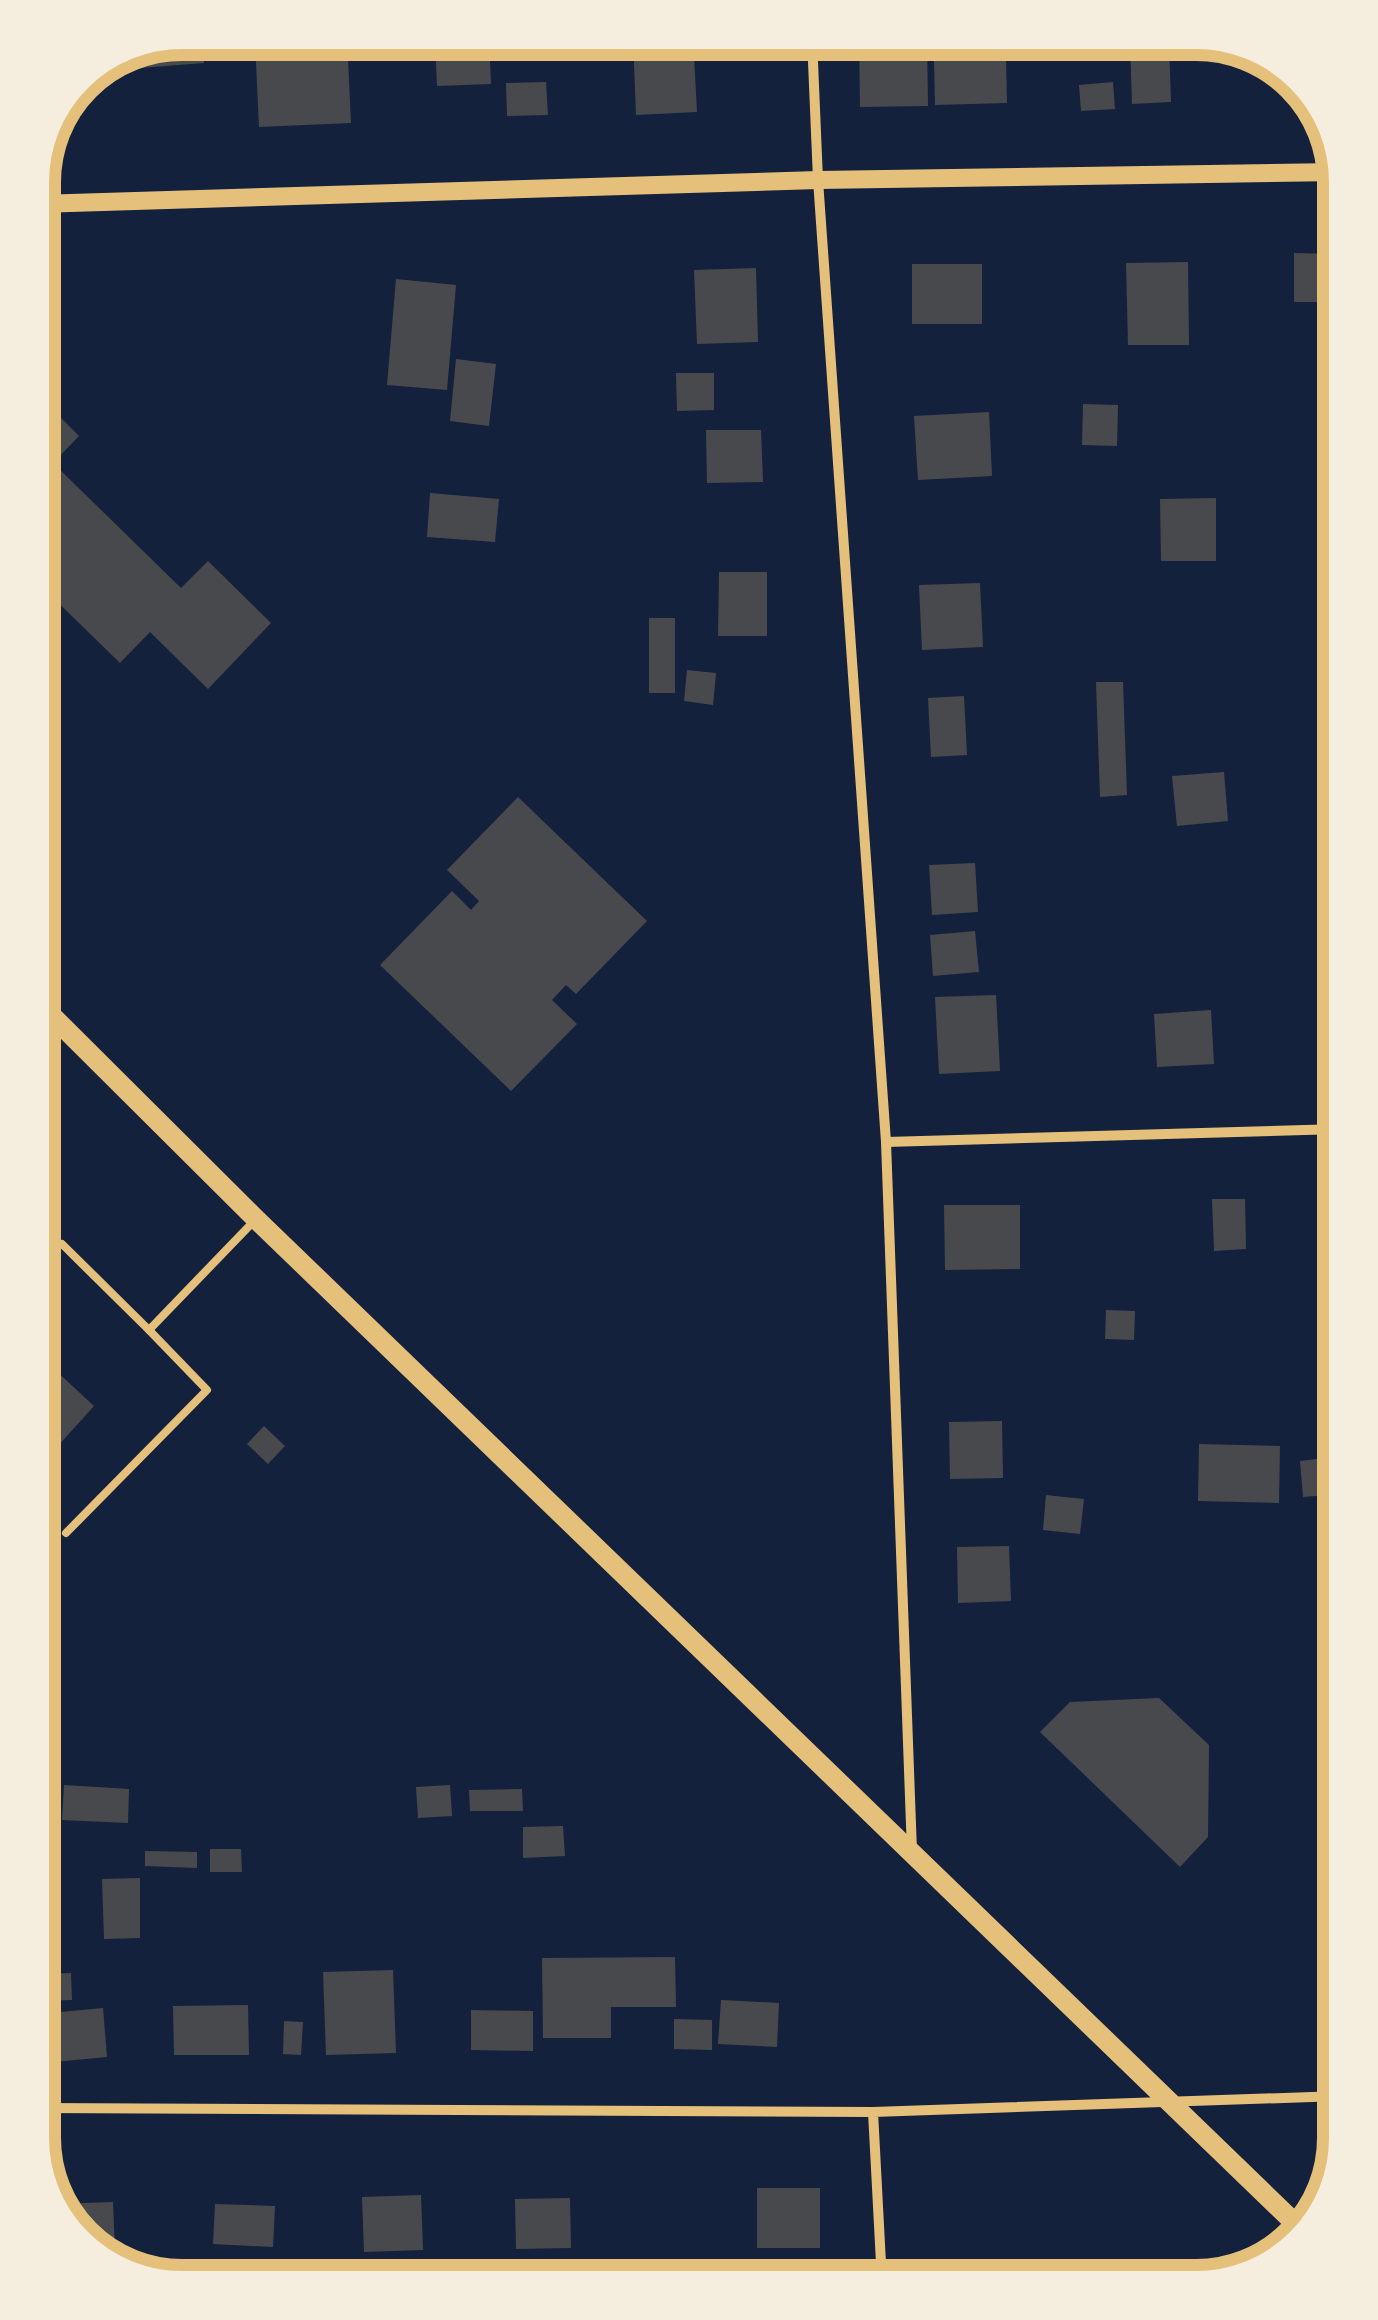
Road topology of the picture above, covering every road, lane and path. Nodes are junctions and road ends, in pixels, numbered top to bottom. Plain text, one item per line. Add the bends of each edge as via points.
1 (813, 55) edge
2 (1322, 172) edge
3 (818, 180) junction
4 (55, 203) edge
5 (55, 1019) edge
6 (1323, 1129) edge
7 (886, 1142) junction
8 (256, 1219) junction
9 (62, 1244) dead end
10 (150, 1330) junction
11 (66, 1533) dead end
12 (912, 1853) junction
13 (1323, 2097) edge
14 (1170, 2103) junction
15 (55, 2108) edge
16 (873, 2112) junction
17 (1292, 2221) edge
18 (881, 2265) edge

1 - 3 street
2 - 3 street
3 - 4 street
3 - 7 street
5 - 8 main road
6 - 7 street
7 - 12 street
8 - 10 lane
8 - 12 main road
9 - 10 lane
10 - 11 lane via 207,1390
12 - 14 main road
13 - 14 street
14 - 16 street
14 - 17 main road
15 - 16 street
16 - 18 street

